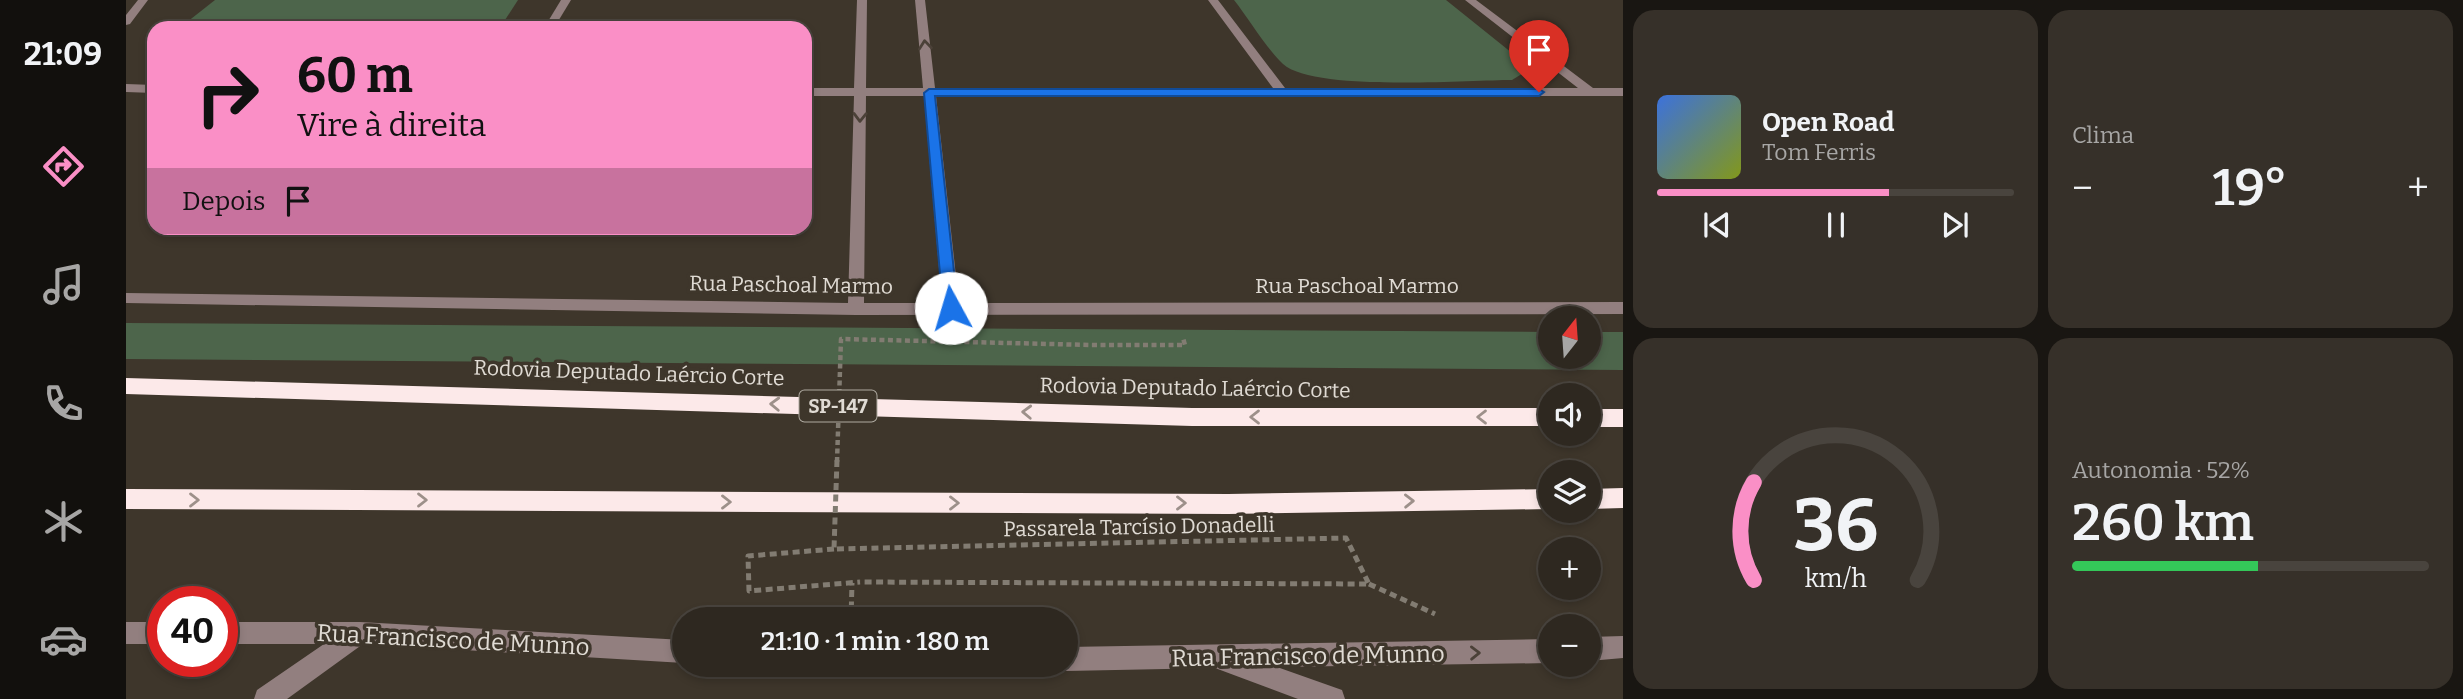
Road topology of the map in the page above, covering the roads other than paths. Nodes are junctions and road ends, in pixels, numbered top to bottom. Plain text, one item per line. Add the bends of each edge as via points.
1 (143, 0) edge
2 (566, 0) edge
3 (862, 0) edge
4 (920, 0) edge
5 (1213, 0) edge
6 (1470, 0) edge
7 (553, 21) edge
8 (126, 22) edge
9 (127, 89) edge
10 (147, 89) edge
11 (812, 92) edge
12 (1590, 92) junction
13 (1623, 92) edge
14 (860, 93) junction
15 (929, 93) junction
16 (1282, 93) junction
17 (126, 298) edge
18 (951, 308) junction
19 (1623, 308) edge
20 (856, 309) junction
21 (126, 386) edge
22 (1538, 418) edge
23 (1601, 418) edge
24 (1623, 418) edge
25 (1623, 498) edge
26 (126, 499) edge
27 (1538, 499) edge
28 (1601, 499) edge
29 (126, 633) edge
30 (147, 633) edge
31 (238, 633) edge
32 (360, 633) junction
33 (1623, 648) edge
34 (1601, 649) edge
35 (672, 651) edge
36 (1538, 651) edge
37 (1211, 657) junction
38 (1078, 659) edge
39 (266, 699) edge
40 (1333, 699) edge

1 - 8 street
2 - 7 street
3 - 14 street
15 -> 4 street
5 - 16 street
6 - 12 street
9 - 10 street
11 - 14 street
12 - 13 street
12 - 16 street
14 - 15 street
14 -> 20 street
15 - 16 street
15 - 18 street
17 - 20 street, Rua Paschoal Marmo
18 - 19 street, Rua Paschoal Marmo
18 - 20 street, Rua Paschoal Marmo
22 -> 21 highway, Rodovia Deputado Laércio Corte / SP-147 via 1192,417
23 - 24 highway
25 - 28 highway
26 -> 27 highway via 1214,504
29 - 30 street
31 - 32 street, Rua Francisco de Munno
32 - 35 street, Rua Francisco de Munno
32 - 39 street
33 - 34 street
37 -> 36 street, Rua Francisco de Munno
37 - 38 street, Rua Francisco de Munno
37 - 40 street

